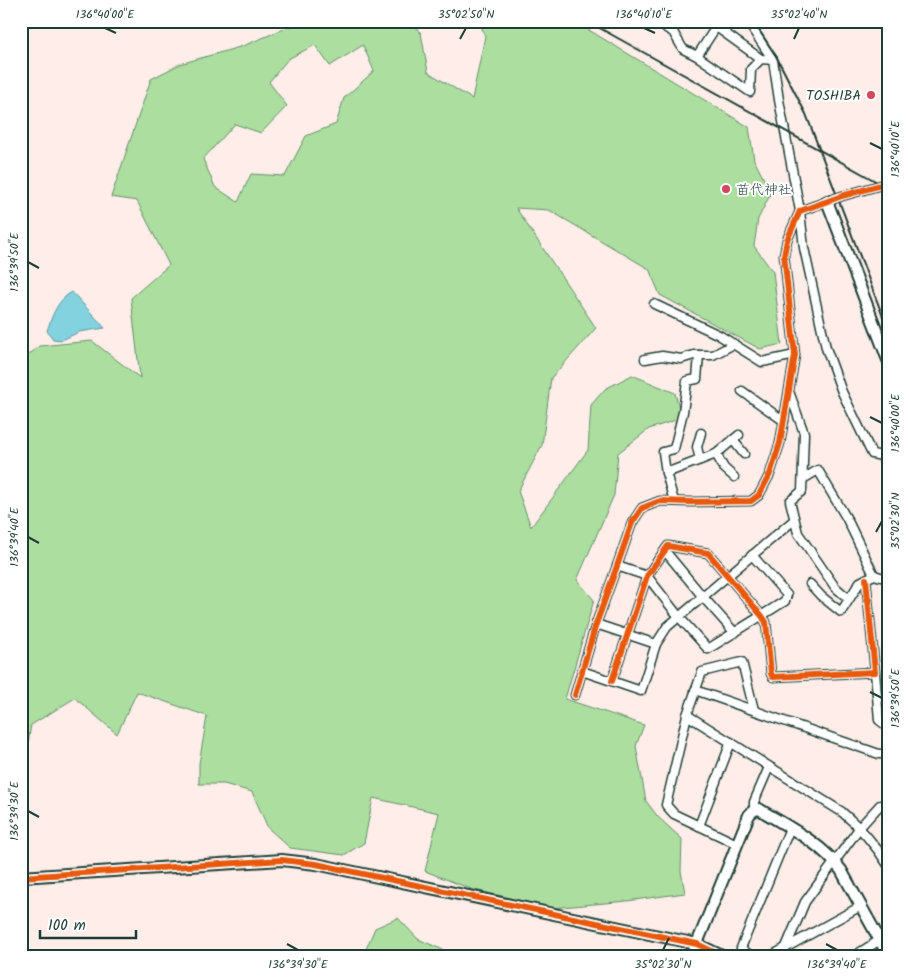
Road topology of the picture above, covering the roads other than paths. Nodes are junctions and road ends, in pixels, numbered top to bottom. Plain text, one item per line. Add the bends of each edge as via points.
1 (654, 21) edge
2 (708, 21) edge
3 (747, 21) edge
4 (718, 24) edge
5 (697, 56) junction
6 (761, 59) junction
7 (773, 60) junction
8 (888, 183) edge
9 (828, 201) junction
10 (800, 211) junction
11 (654, 304) dead end
12 (734, 344) junction
13 (699, 355) junction
14 (795, 355) junction
15 (644, 359) dead end
16 (888, 360) edge
17 (742, 390) dead end
18 (789, 392) junction
19 (784, 421) junction
20 (701, 433) dead end
21 (716, 454) junction
22 (744, 454) dead end
23 (700, 460) junction
24 (666, 473) junction
25 (888, 474) edge
26 (734, 477) dead end
27 (803, 479) junction
28 (674, 501) junction
29 (794, 520) junction
30 (665, 551) junction
31 (752, 555) junction
32 (617, 566) junction
33 (874, 575) junction
34 (647, 576) junction
35 (728, 576) junction
36 (866, 579) junction
37 (888, 579) edge
38 (810, 584) dead end
39 (703, 597) junction
40 (849, 599) junction
41 (762, 616) junction
42 (679, 617) junction
43 (596, 624) junction
44 (735, 633) junction
45 (626, 634) junction
46 (656, 644) junction
47 (582, 671) junction
48 (875, 672) junction
49 (612, 681) junction
50 (643, 684) junction
51 (695, 690) junction
52 (575, 695) dead end
53 (643, 696) dead end
54 (754, 710) junction
55 (687, 715) junction
56 (888, 727) edge
57 (731, 742) junction
58 (888, 754) edge
59 (769, 767) junction
60 (888, 804) edge
61 (754, 810) junction
62 (698, 826) junction
63 (860, 827) junction
64 (790, 828) junction
65 (737, 844) junction
66 (834, 861) junction
67 (888, 865) edge
68 (21, 877) edge
69 (861, 906) junction
70 (880, 940) junction
71 (696, 944) junction
72 (786, 947) junction
73 (888, 955) edge
74 (692, 956) edge
75 (722, 956) edge
76 (752, 956) edge
77 (771, 956) edge
78 (854, 956) edge

1 - 5 street via 673,32 683,49
2 - 4 street
3 - 7 street
4 - 5 street
4 - 6 street
5 - 6 street via 750,92 751,70
6 - 7 street
7 - 10 street
8 - 9 street
9 - 10 street
9 - 16 street
10 - 14 street via 784,255
10 - 25 street via 806,257 826,348 858,426 872,454 882,456
11 - 12 street
12 - 13 street via 713,355
12 - 14 street via 762,362
13 - 15 street via 681,359 662,356
13 - 24 street via 698,379 687,381 674,449 663,452
14 - 18 street
17 - 19 street
18 - 19 street
18 - 27 street via 804,433
19 - 28 street via 776,459 756,498 745,502
20 - 23 street via 697,447
21 - 22 street via 736,438
21 - 23 street
21 - 26 street
23 - 24 street
24 - 28 street
27 - 29 street via 802,491 790,501
27 - 33 street via 818,470 847,519
28 - 32 street via 660,501 642,508 632,523
29 - 31 street
29 - 40 street via 798,533 835,587
30 - 34 street
30 - 35 street via 668,546 708,553
30 - 39 street
31 - 35 street
31 - 41 street via 787,595 785,601
32 - 34 street
32 - 43 street
33 - 36 street
33 - 37 street
34 - 42 street
34 - 45 street
35 - 39 street
35 - 41 street
36 - 40 street via 860,582
36 - 48 street
38 - 40 street via 841,612
39 - 42 street
39 - 44 street
41 - 44 street
41 - 48 street via 766,622 773,676
42 - 44 street via 708,649
42 - 46 street via 667,627
43 - 45 street
43 - 47 street
45 - 46 street
45 - 49 street
46 - 50 street
47 - 49 street
47 - 52 street
48 - 56 street via 880,720
49 - 50 street via 641,691
50 - 53 street via 646,687
51 - 54 street
51 - 54 street via 702,672 742,662
51 - 55 street
54 - 58 street via 879,754
55 - 57 street
55 - 62 street via 666,805 674,814
57 - 59 street
57 - 62 street
59 - 61 street via 754,802
59 - 63 street via 842,812
60 - 63 street via 880,805
61 - 64 street via 759,809
61 - 65 street via 748,815
62 - 65 street
63 - 66 street
63 - 67 street
64 - 66 street
64 - 76 street via 742,948
65 - 71 street
66 - 69 street
66 - 72 street via 805,902
68 - 71 street via 282,860 326,866
69 - 70 street
69 - 72 street
70 - 73 street
70 - 78 street
71 - 74 street
71 - 75 street
72 - 77 street

